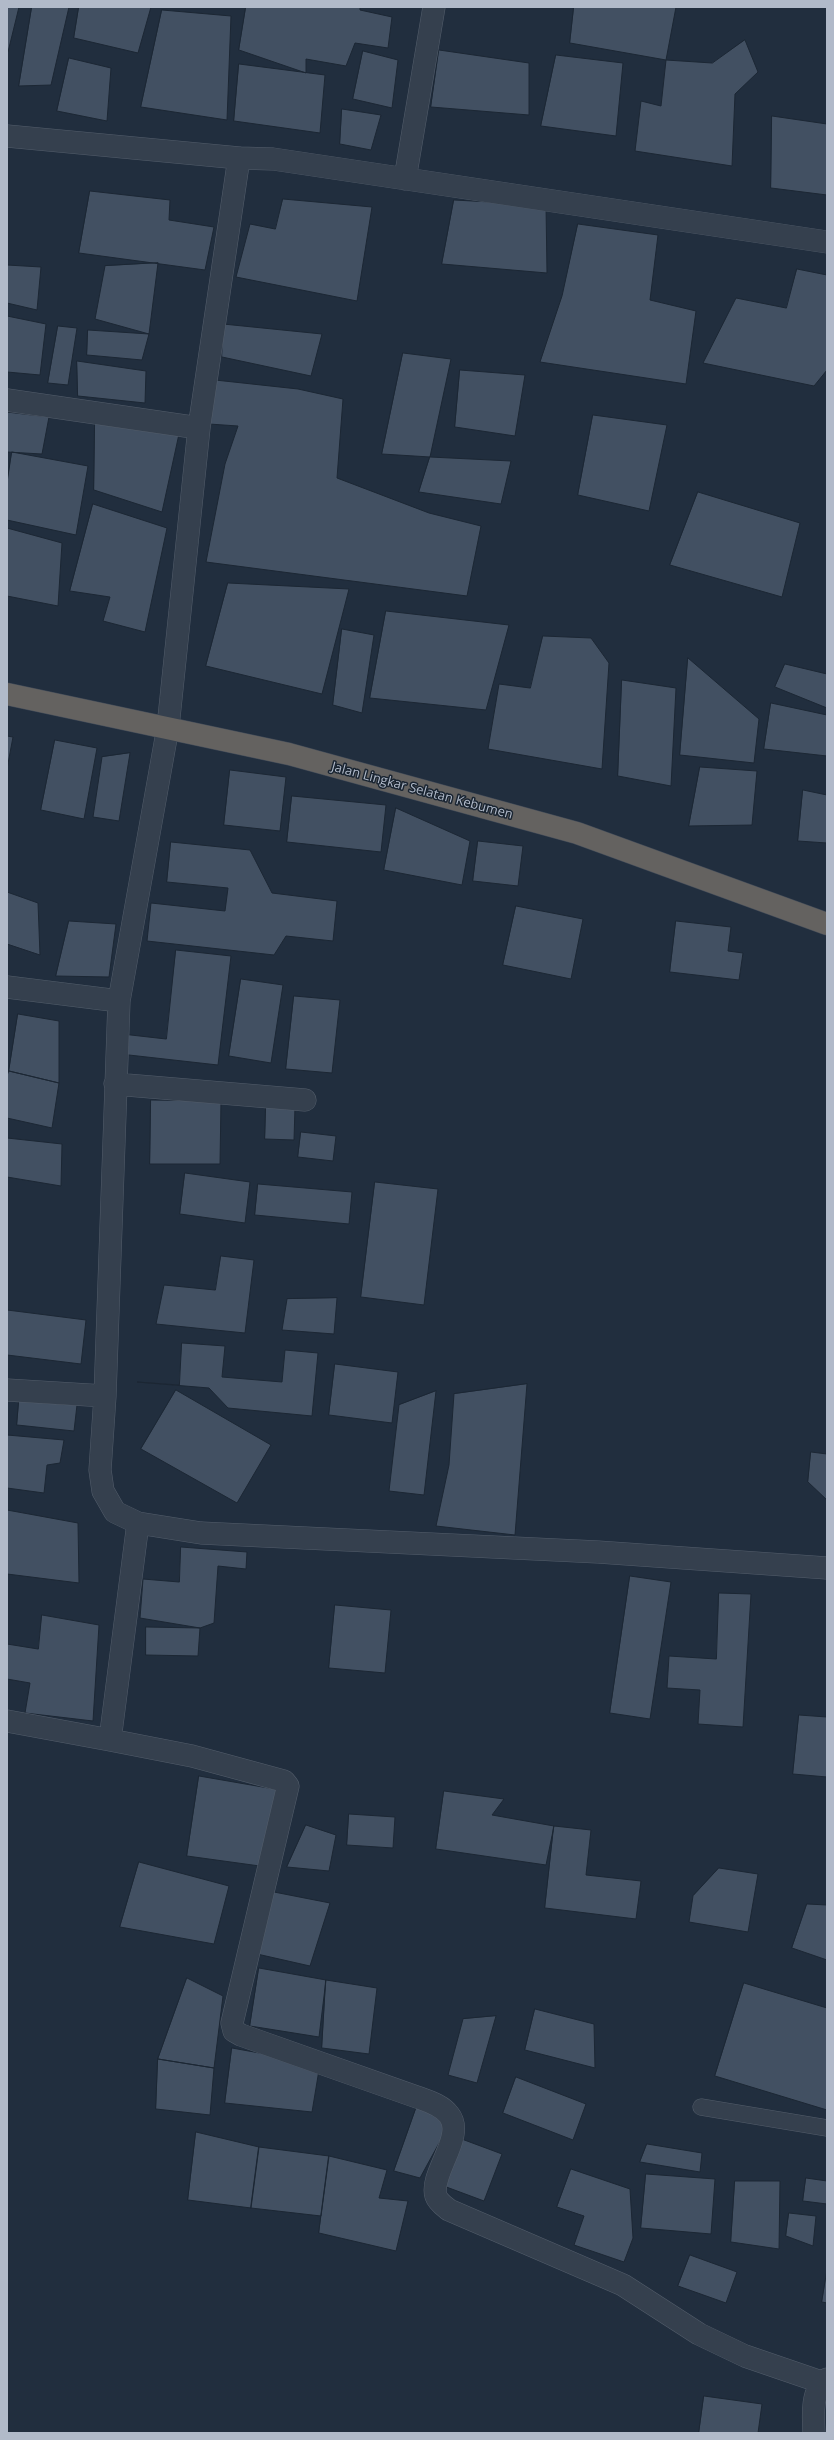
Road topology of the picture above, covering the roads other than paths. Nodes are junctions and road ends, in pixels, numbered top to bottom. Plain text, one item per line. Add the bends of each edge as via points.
1 (434, 7) edge
2 (7, 136) edge
3 (239, 158) junction
4 (406, 179) junction
5 (827, 242) edge
6 (7, 400) edge
7 (199, 428) junction
8 (7, 694) edge
9 (168, 727) junction
10 (827, 924) edge
11 (7, 987) edge
12 (119, 1001) junction
13 (116, 1084) junction
14 (305, 1100) dead end
15 (7, 1390) edge
16 (105, 1396) junction
17 (138, 1522) junction
18 (827, 1568) edge
19 (7, 1721) edge
20 (110, 1740) junction
21 (701, 2107) dead end
22 (827, 2128) edge
23 (824, 2380) edge
24 (814, 2433) edge

1 - 4 street
2 - 3 street
3 - 4 street via 273,160
3 - 7 street
4 - 5 street
6 - 7 street
7 - 9 street
8 - 9 highway, Jalan Lingkar Selatan Kebumen
9 - 10 highway, Jalan Lingkar Selatan Kebumen via 289,754 577,833
9 - 12 street
11 - 12 street
12 - 13 street
13 - 14 street
13 - 16 street
15 - 16 street
16 - 17 street via 100,1470 103,1491 115,1512
17 - 18 street via 201,1533 598,1552
17 - 20 street
19 - 20 street
20 - 23 street via 192,1756 284,1781 288,1786 232,2022 234,2031 417,2097 442,2109 450,2116 453,2124 436,2186 436,2195 440,2203 449,2210 623,2285 700,2334 745,2356
21 - 22 lane
23 - 24 street via 815,2396

